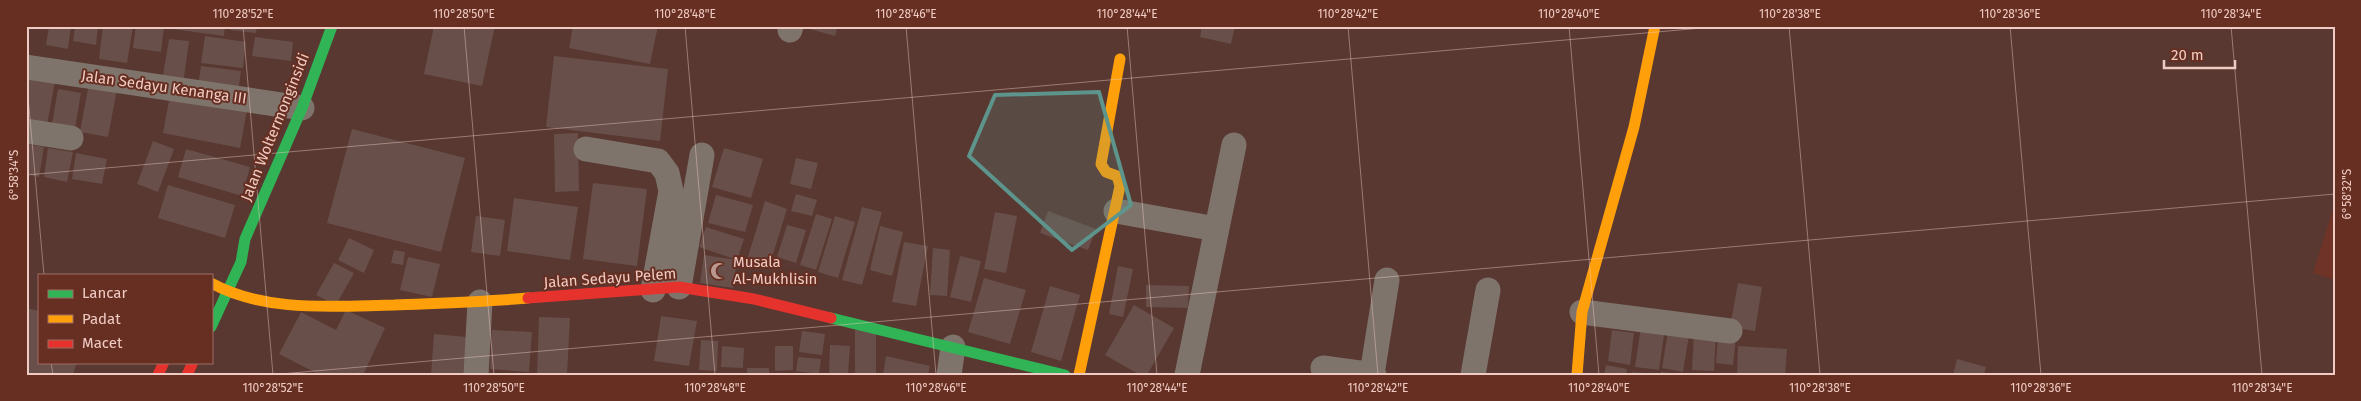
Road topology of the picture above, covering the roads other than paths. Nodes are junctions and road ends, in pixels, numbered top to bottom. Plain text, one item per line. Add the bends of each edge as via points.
1 (332, 26) edge
2 (1655, 26) edge
3 (1120, 59) dead end
4 (26, 67) edge
5 (302, 108) junction
6 (26, 130) edge
7 (71, 138) dead end
8 (1234, 145) dead end
9 (586, 149) dead end
10 (702, 155) dead end
11 (1116, 210) junction
12 (1216, 229) junction
13 (245, 239) junction
14 (230, 251) dead end
15 (1387, 280) dead end
16 (212, 284) edge
17 (679, 287) junction
18 (653, 290) junction
19 (1488, 290) dead end
20 (229, 293) junction
21 (480, 302) junction
22 (1582, 312) junction
23 (212, 325) edge
24 (1730, 331) dead end
25 (954, 347) junction
26 (1005, 368) edge
27 (1323, 368) dead end
28 (476, 375) edge
29 (949, 375) edge
30 (1065, 375) edge
31 (1080, 375) edge
32 (1187, 375) edge
33 (1373, 375) edge
34 (1473, 375) edge
35 (1577, 375) edge

1 - 5 street, Jalan Woltermonginsidi
2 - 22 street via 1634,127
3 - 11 street via 1101,164 1106,172 1118,176
4 - 5 street, Jalan Sedayu Kenanga III
5 - 13 street, Jalan Woltermonginsidi
6 - 7 street
8 - 12 street
9 - 18 street via 658,161 667,173 671,191
10 - 17 street
11 - 12 street
11 - 31 street
12 - 32 street
13 - 14 street, Jalan Woltermonginsidi
13 - 20 street, Jalan Woltermonginsidi via 241,262
15 - 33 street
16 - 20 street, Jalan Sedayu Pelem
17 - 18 street, Jalan Sedayu Pelem
17 - 25 street, Jalan Sedayu Pelem via 754,300
18 - 21 street, Jalan Sedayu Pelem
19 - 34 street
20 - 21 street, Jalan Sedayu Pelem via 268,302 316,307
20 - 23 street, Jalan Woltermonginsidi
21 - 28 street
22 - 24 street
22 - 35 street
25 - 26 street, Jalan Sedayu Pelem
25 - 29 street
26 - 30 street, Jalan Sedayu Pelem
27 - 33 street

